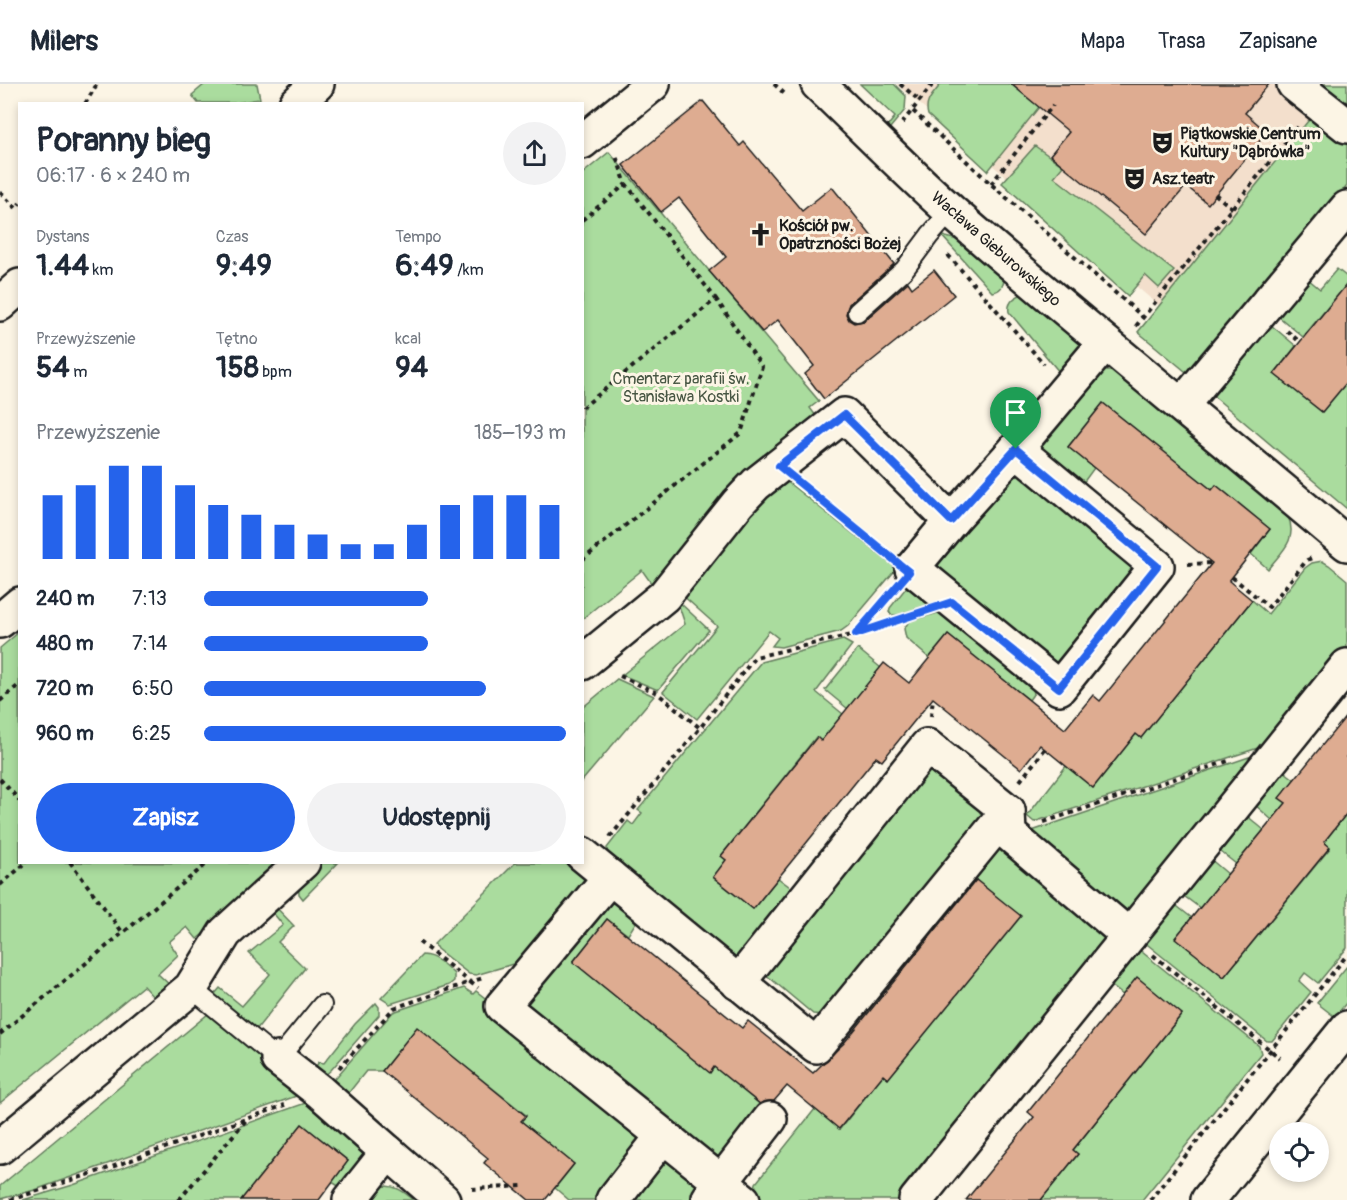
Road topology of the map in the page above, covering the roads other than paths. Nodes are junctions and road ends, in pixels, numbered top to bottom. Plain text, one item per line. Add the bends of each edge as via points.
1 (317, 84) edge
2 (653, 84) edge
3 (818, 84) edge
4 (1306, 94) edge
5 (298, 102) edge
6 (1347, 126) edge
7 (593, 133) edge
8 (1347, 208) edge
9 (951, 211) junction
10 (18, 288) edge
11 (0, 304) edge
12 (857, 312) dead end
13 (1118, 339) junction
14 (1182, 405) junction
15 (1016, 449) junction
16 (951, 521) junction
17 (1333, 550) edge
18 (18, 606) edge
19 (0, 621) edge
20 (584, 661) edge
21 (1347, 666) edge
22 (1006, 816) junction
23 (301, 864) edge
24 (594, 864) edge
25 (1129, 936) junction
26 (738, 983) junction
27 (191, 988) junction
28 (322, 1005) dead end
29 (1347, 1028) edge
30 (278, 1059) junction
31 (770, 1119) dead end
32 (663, 1136) junction
33 (0, 1148) edge
34 (388, 1152) junction
35 (436, 1194) edge
36 (724, 1194) edge
37 (350, 1200) edge
38 (613, 1200) edge
39 (916, 1200) edge
40 (1208, 1200) edge

1 - 5 street
2 - 7 street
3 - 9 street, Wacława Gieburowskiego
4 - 6 street
8 - 14 street
9 - 12 lane via 904,270
9 - 13 street, Wacława Gieburowskiego
10 - 11 street
13 - 14 street, Wacława Gieburowskiego
13 - 15 street
14 - 17 street, Wacława Gieburowskiego
15 - 16 street
15 - 16 street via 1157,566 1059,688 910,570
16 - 20 street via 844,415 756,484 664,596
18 - 19 street
21 - 25 street
22 - 25 street
22 - 26 street via 816,1046
22 - 26 street via 927,746
23 - 27 street via 225,933
24 - 26 street
24 - 32 street via 502,1006
25 - 39 street
27 - 30 lane
27 - 33 street
28 - 30 lane
29 - 40 street
30 - 34 street
31 - 36 street
32 - 36 street
32 - 38 street
34 - 35 street
34 - 37 street

